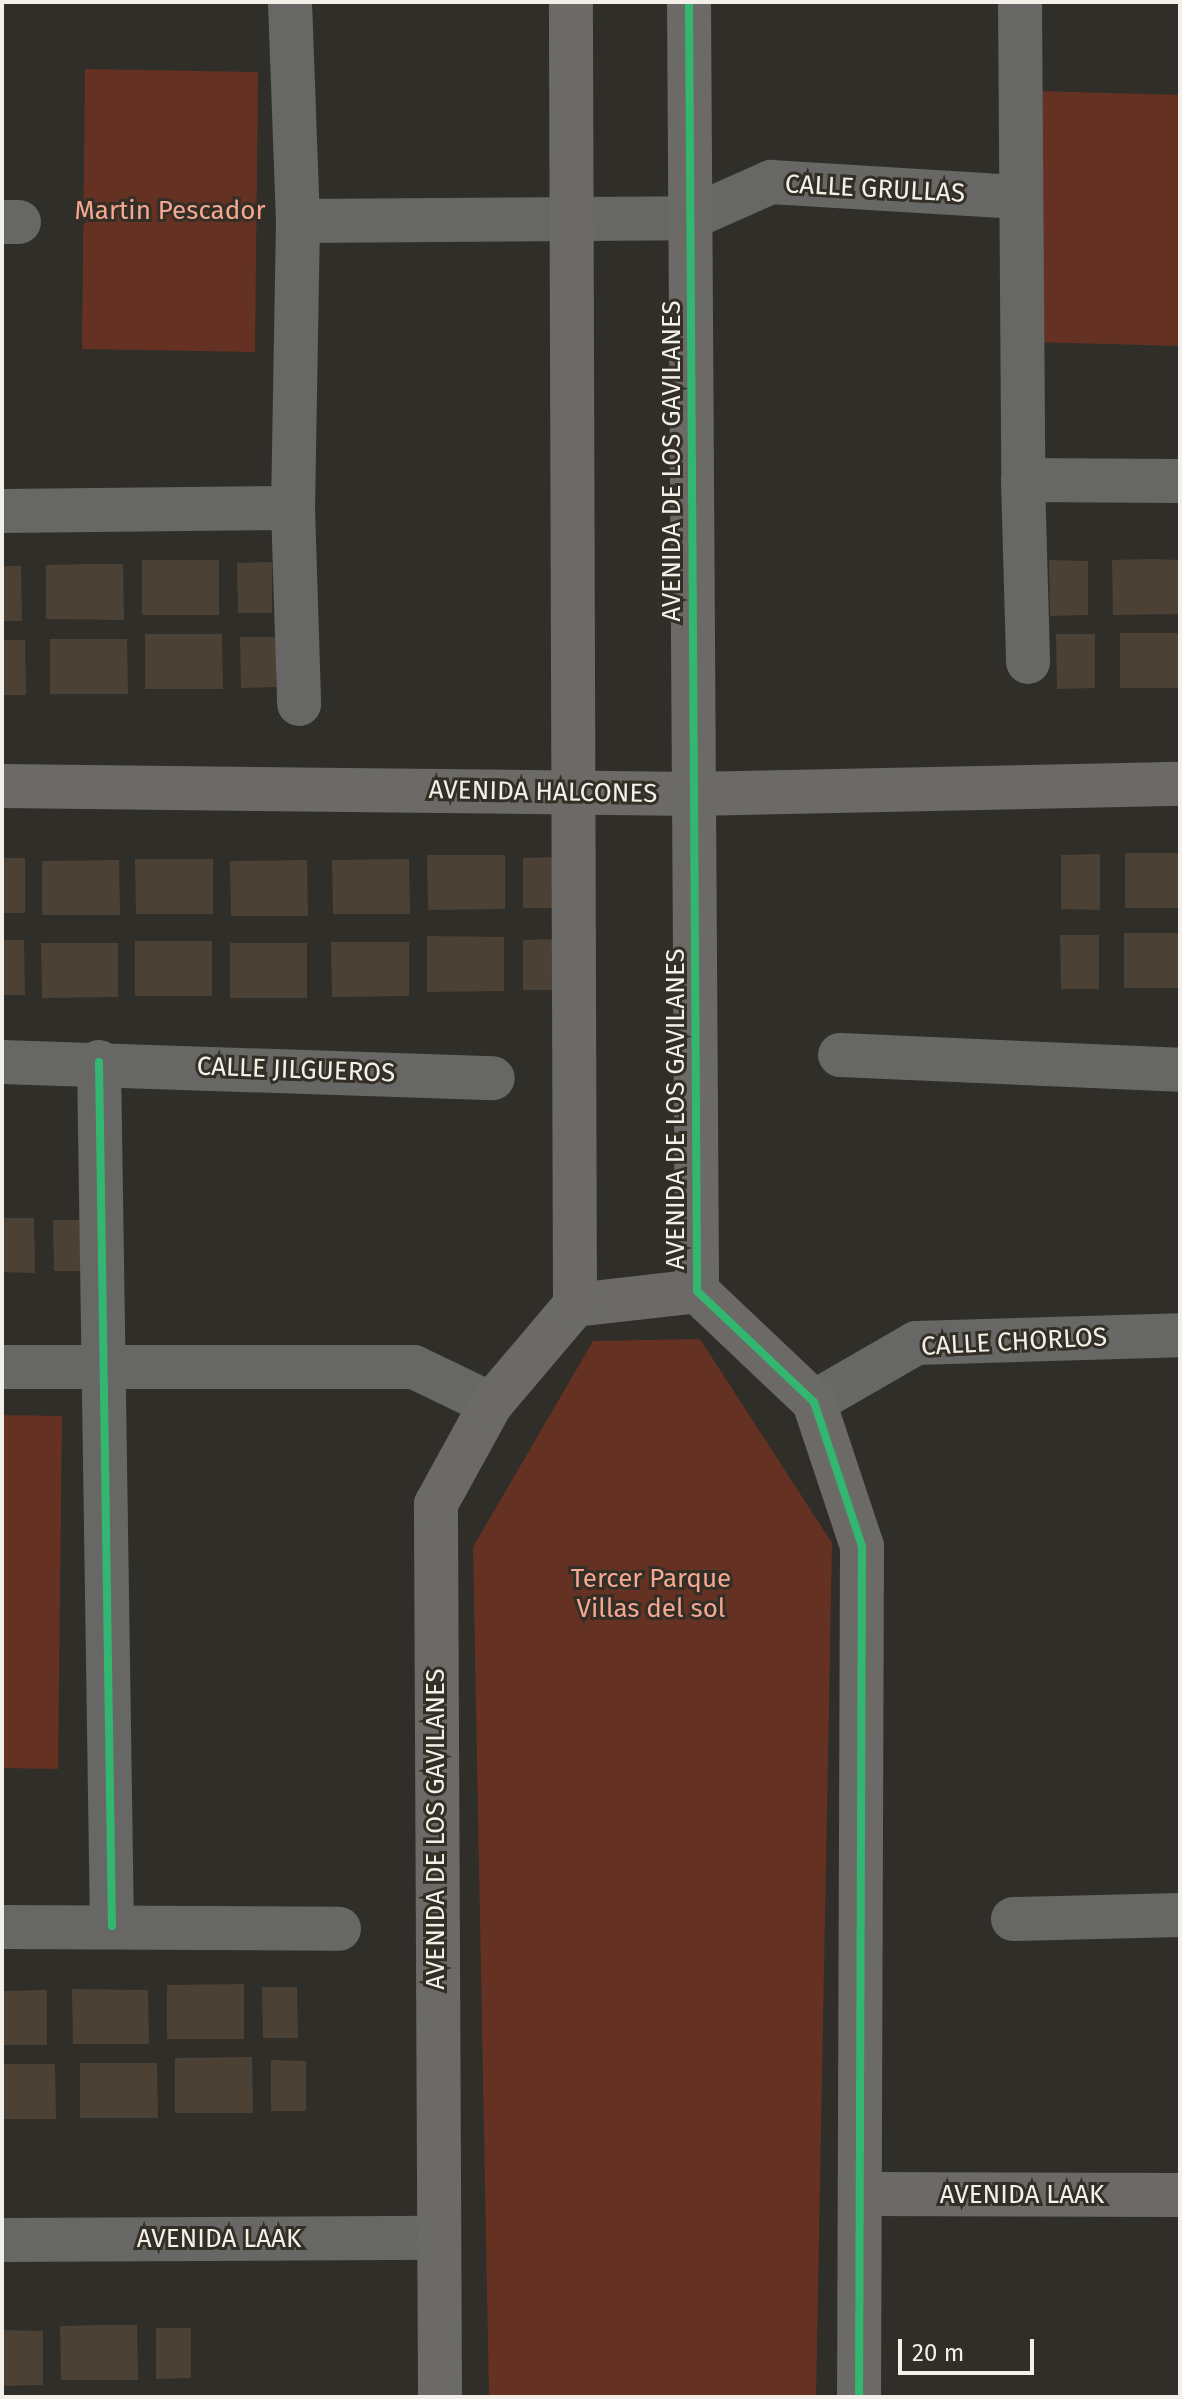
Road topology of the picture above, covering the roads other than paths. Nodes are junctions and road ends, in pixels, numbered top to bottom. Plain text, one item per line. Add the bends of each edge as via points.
1 (290, 2) edge
2 (571, 2) edge
3 (689, 2) edge
4 (1020, 2) edge
5 (1019, 197) junction
6 (571, 218) junction
7 (690, 218) junction
8 (298, 221) junction
9 (1023, 480) junction
10 (1180, 481) edge
11 (293, 508) junction
12 (2, 511) edge
13 (1028, 662) dead end
14 (299, 704) dead end
15 (1180, 784) edge
16 (2, 786) edge
17 (573, 792) junction
18 (694, 794) junction
19 (840, 1055) dead end
20 (2, 1062) edge
21 (99, 1062) junction
22 (1180, 1070) edge
23 (493, 1078) dead end
24 (697, 1291) junction
25 (575, 1305) junction
26 (1180, 1335) edge
27 (2, 1367) edge
28 (109, 1367) junction
29 (814, 1402) junction
30 (491, 1404) junction
31 (1180, 1915) edge
32 (1013, 1919) dead end
33 (112, 1926) junction
34 (2, 1927) edge
35 (339, 1929) dead end
36 (865, 2194) junction
37 (1180, 2195) edge
38 (436, 2238) junction
39 (2, 2240) edge
40 (440, 2397) edge
41 (859, 2397) edge

1 - 8 street
2 - 6 street
3 - 7 street, AVENIDA DE LOS GAVILANES
4 - 5 street
5 - 7 street, CALLE GRULLAS via 771,182
5 - 9 street
6 - 7 street
6 - 8 street
6 - 17 street
7 - 18 street, AVENIDA DE LOS GAVILANES
8 - 11 street
9 - 10 street
9 - 13 street
11 - 12 street
11 - 14 street
15 - 18 street, AVENIDA HALCONES
16 - 17 street, AVENIDA HALCONES
17 - 18 street, AVENIDA HALCONES
17 - 25 street
18 - 24 street, AVENIDA DE LOS GAVILANES
19 - 22 street
20 - 21 street, CALLE JILGUEROS
21 - 23 street, CALLE JILGUEROS
21 - 28 street
24 - 25 street, AVENIDA DE LOS GAVILANES
24 - 29 street, AVENIDA DE LOS GAVILANES
25 - 30 street, AVENIDA DE LOS GAVILANES
26 - 29 street, CALLE CHORLOS via 916,1343
27 - 28 street
28 - 30 street via 414,1367
28 - 33 street
29 - 36 street, AVENIDA DE LOS GAVILANES via 862,1546
30 - 38 street, AVENIDA DE LOS GAVILANES via 436,1504
31 - 32 street
33 - 34 street
33 - 35 street
36 - 37 street, AVENIDA LAAK
36 - 41 street, AVENIDA DE LOS GAVILANES
38 - 39 street, AVENIDA LAAK
38 - 40 street, AVENIDA DE LOS GAVILANES

